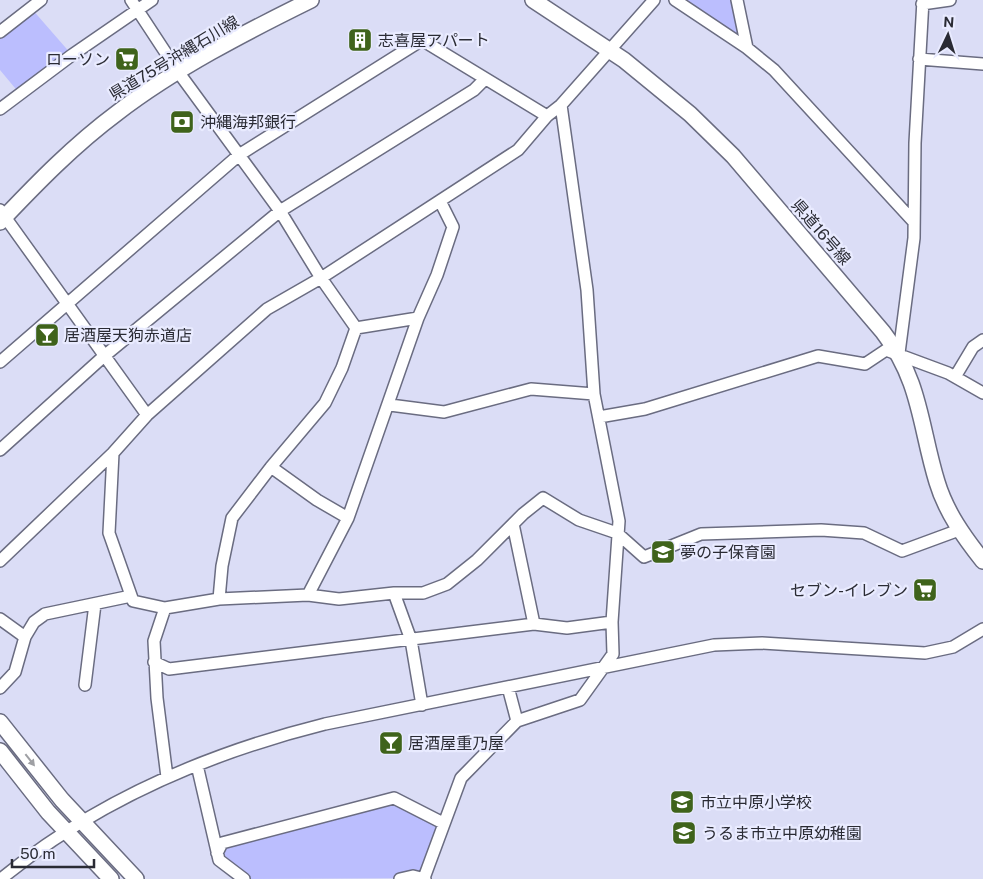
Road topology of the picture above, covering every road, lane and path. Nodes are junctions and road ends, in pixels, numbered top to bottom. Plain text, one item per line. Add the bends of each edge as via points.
1 (41, 0) edge
2 (152, 0) edge
3 (310, 0) edge
4 (533, 0) edge
5 (654, 0) edge
6 (675, 0) edge
7 (737, 0) edge
8 (950, 0) edge
9 (923, 2) edge
10 (134, 4) edge
11 (0, 32) edge
12 (747, 48) junction
13 (609, 50) junction
14 (919, 59) junction
15 (983, 64) edge
16 (179, 72) junction
17 (485, 79) junction
18 (562, 105) junction
19 (0, 109) edge
20 (547, 116) junction
21 (239, 155) junction
22 (440, 201) junction
23 (280, 211) junction
24 (2, 216) edge
25 (913, 221) junction
26 (321, 278) junction
27 (66, 304) junction
28 (418, 318) junction
29 (356, 328) junction
30 (983, 340) edge
31 (899, 353) junction
32 (103, 357) junction
33 (0, 362) edge
34 (956, 377) junction
35 (983, 393) edge
36 (594, 394) junction
37 (390, 405) junction
38 (147, 415) junction
39 (599, 418) junction
40 (0, 450) edge
41 (113, 453) junction
42 (272, 467) junction
43 (348, 518) junction
44 (513, 524) junction
45 (959, 530) junction
46 (617, 533) junction
47 (0, 561) edge
48 (983, 561) edge
49 (394, 592) junction
50 (308, 595) junction
51 (131, 596) junction
52 (219, 599) junction
53 (95, 604) junction
54 (165, 608) junction
55 (0, 618) edge
56 (612, 622) junction
57 (534, 624) junction
58 (983, 629) edge
59 (25, 637) junction
60 (411, 640) junction
61 (154, 662) junction
62 (602, 667) junction
63 (85, 685) dead end
64 (508, 687) junction
65 (0, 688) edge
66 (422, 705) junction
67 (517, 721) junction
68 (0, 722) edge
69 (0, 751) edge
70 (197, 765) junction
71 (167, 777) junction
72 (83, 823) junction
73 (443, 823) junction
74 (67, 833) junction
75 (217, 853) junction
76 (1, 879) edge
77 (111, 879) edge
78 (136, 879) edge
79 (244, 879) edge
80 (400, 879) edge
81 (425, 879) edge

1 - 11 street
2 - 10 street
3 - 16 main road, 県道75号沖縄石川線
4 - 13 main road, 県道16号線
5 - 13 street
6 - 12 street
7 - 12 street
8 - 9 street
9 - 14 street
10 - 16 street
10 - 19 street
12 - 25 street via 774,70
13 - 18 street
13 - 31 main road, 県道16号線 via 670,96 733,156
14 - 15 street
14 - 25 street
16 - 21 street
16 - 24 main road, 県道75号沖縄石川線 via 88,135
17 - 20 street
17 - 21 street via 422,40
17 - 23 street via 474,90
18 - 20 street
18 - 36 street via 587,290
20 - 22 street via 518,150
21 - 23 street
21 - 27 street
22 - 26 street
22 - 28 street via 454,227
23 - 26 street
23 - 32 street
24 - 27 street
25 - 31 street via 914,238
26 - 29 street
26 - 38 street via 267,309
27 - 32 street
27 - 33 street
28 - 29 street
28 - 37 street
29 - 42 street via 325,403
30 - 34 street via 973,347
31 - 34 street
31 - 39 street via 886,350 865,364 818,356 645,409
31 - 45 main road, 県道16号線 via 912,382 937,482
32 - 38 street
32 - 40 street
34 - 35 street
36 - 37 street via 531,389 444,412
36 - 39 street
37 - 43 street
38 - 41 street
39 - 46 street via 619,521
41 - 47 street
41 - 51 street via 109,533
42 - 43 street
42 - 52 street via 232,518
43 - 50 street
44 - 46 street via 543,498 579,520
44 - 49 street via 447,584 424,593
44 - 57 street
45 - 46 street via 902,551 864,533 821,530 701,534 644,558
45 - 48 main road, 県道16号線
46 - 56 street
49 - 50 street via 339,599
49 - 60 street
50 - 52 street
51 - 53 street
51 - 54 street via 133,601
52 - 54 street
53 - 59 street via 45,614 34,622
53 - 63 street
54 - 61 street via 154,640
55 - 59 street
56 - 57 street via 567,628
56 - 62 street via 613,654
57 - 60 street
58 - 62 street via 953,647 925,653 736,643
59 - 65 street via 15,672
60 - 61 street via 169,669
60 - 66 street
61 - 71 street
62 - 64 street
62 - 67 street via 580,700
64 - 66 street
64 - 67 street
66 - 70 street via 276,736
67 - 73 street via 461,778
68 -> 72 main road
69 - 74 main road
70 - 71 street
70 - 75 street
71 - 72 street
72 - 74 street
72 - 78 main road
73 - 75 street via 394,798 222,843
73 - 81 street
74 - 76 street
74 - 77 main road
75 - 79 street via 219,860
80 - 81 street via 412,876

